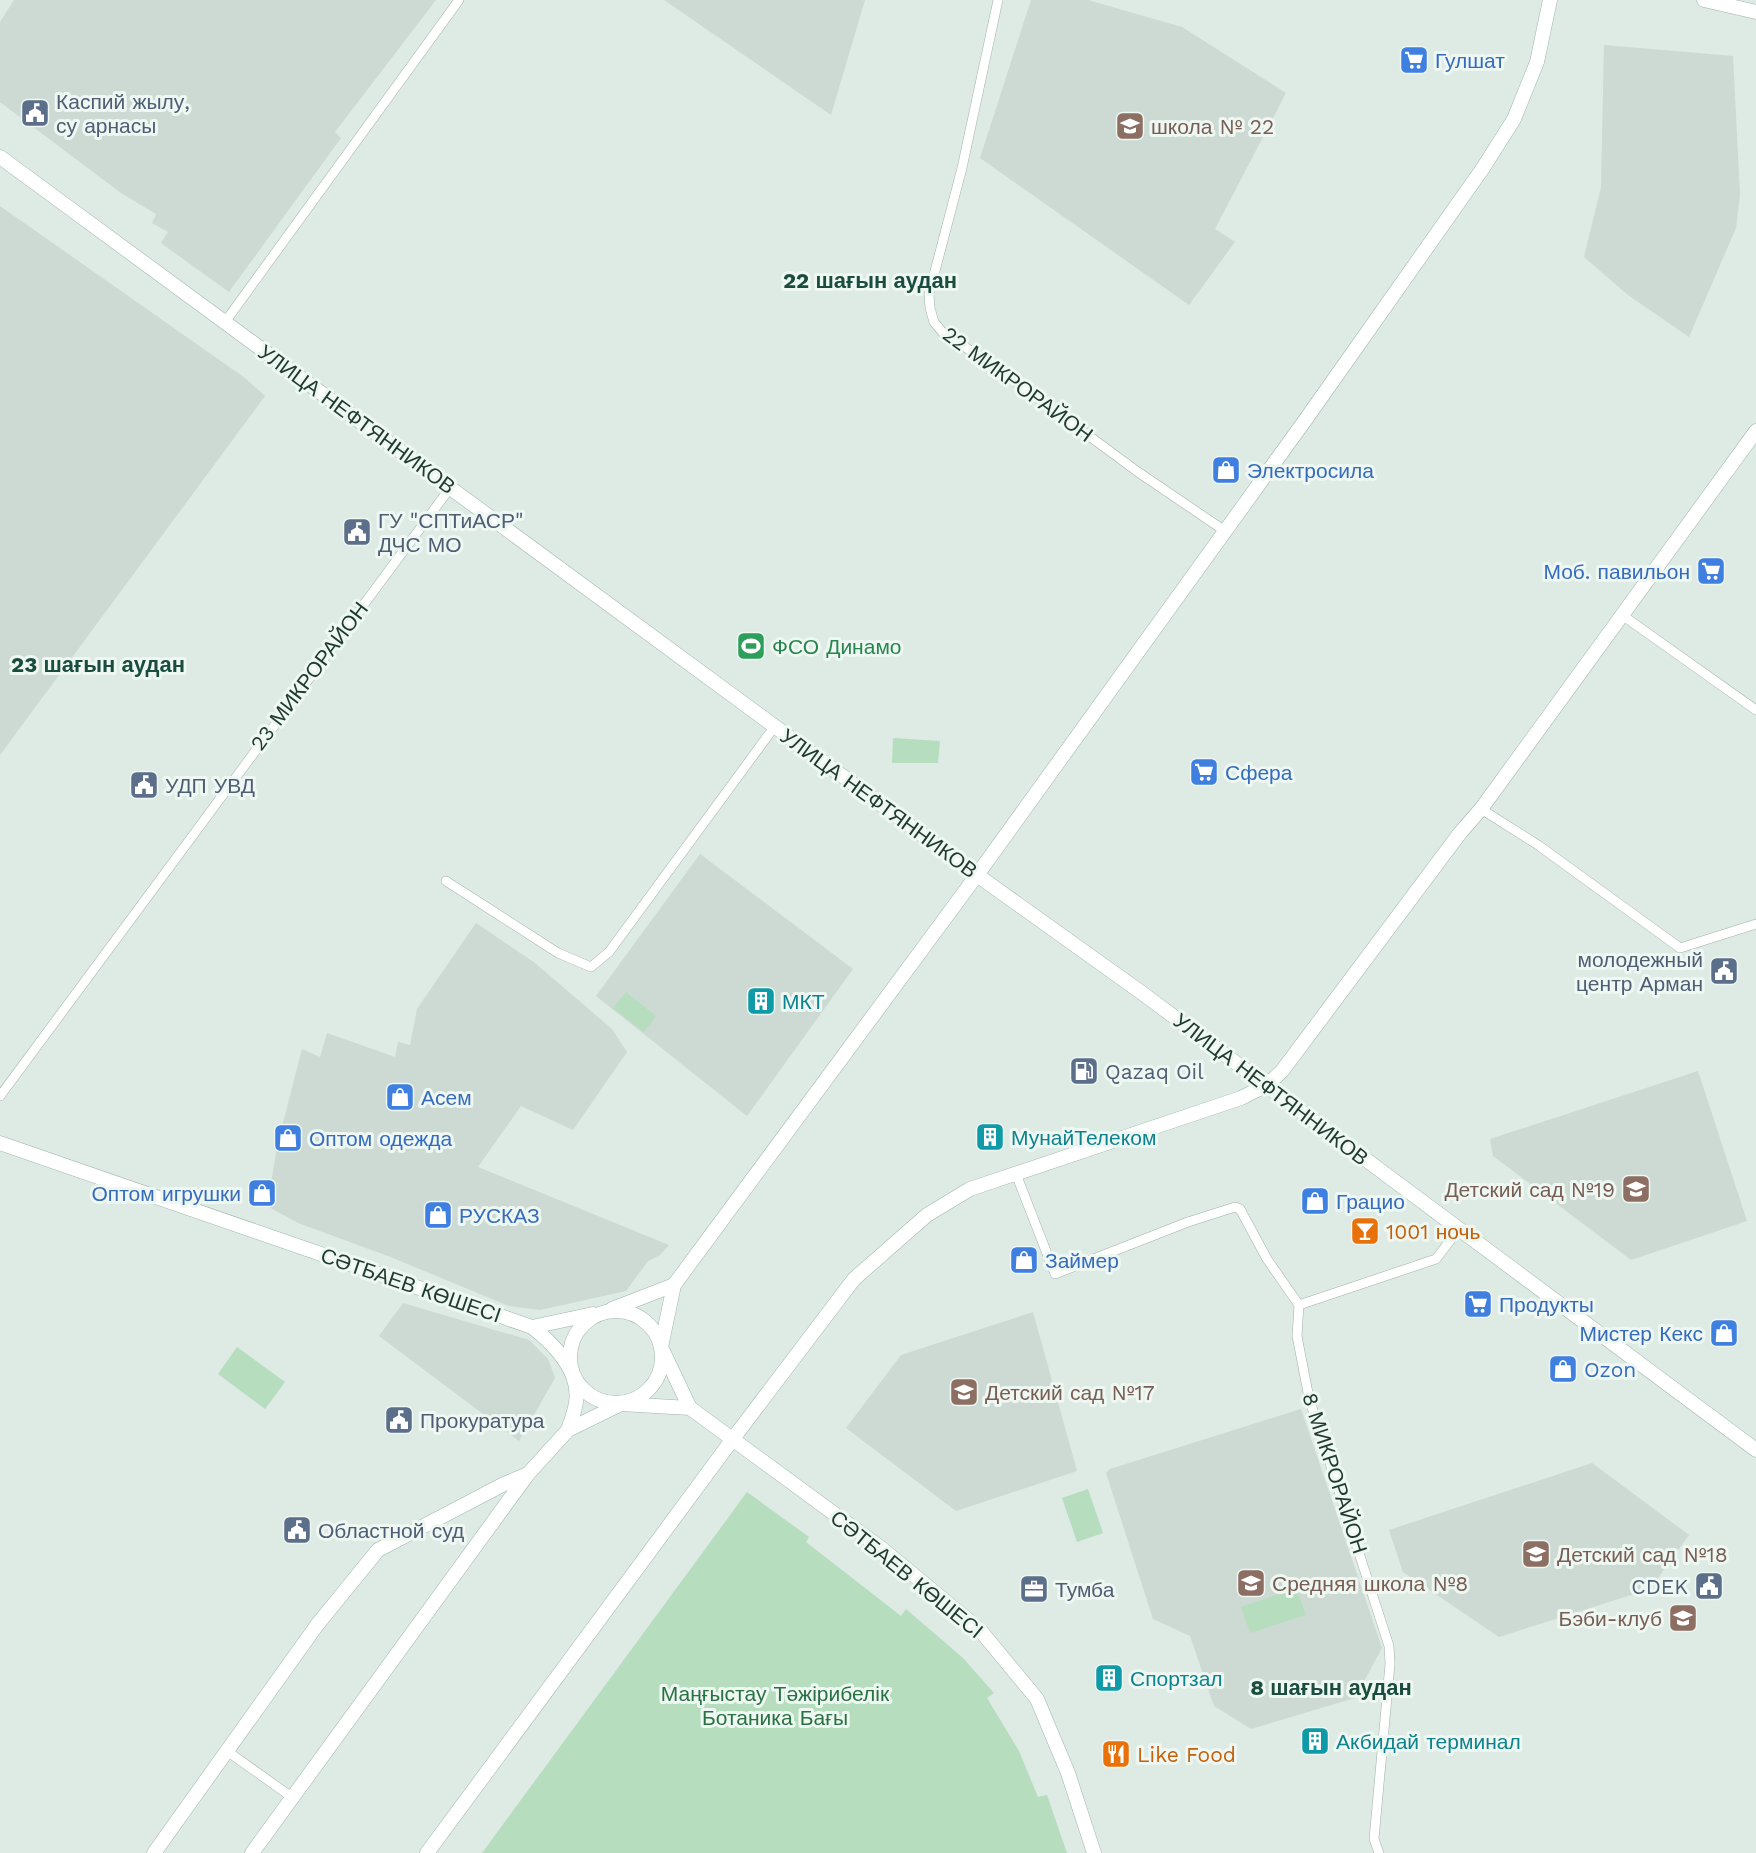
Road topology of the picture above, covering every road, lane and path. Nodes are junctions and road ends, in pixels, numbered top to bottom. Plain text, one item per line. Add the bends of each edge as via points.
1 (459, 0) edge
2 (998, 0) edge
3 (1550, 0) edge
4 (1704, 0) edge
5 (1756, 12) edge
6 (0, 157) edge
7 (225, 322) junction
8 (1756, 431) edge
9 (450, 488) junction
10 (1225, 531) junction
11 (1622, 615) junction
12 (1756, 710) edge
13 (775, 726) junction
14 (1481, 809) junction
15 (977, 875) junction
16 (446, 881) dead end
17 (1756, 924) edge
18 (1267, 1085) junction
19 (0, 1096) edge
20 (0, 1143) edge
21 (1016, 1174) junction
22 (1459, 1229) junction
23 (674, 1285) junction
24 (1299, 1305) junction
25 (602, 1312) junction
26 (532, 1328) junction
27 (661, 1347) junction
28 (570, 1367) junction
29 (621, 1404) junction
30 (690, 1408) junction
31 (568, 1430) junction
32 (732, 1440) junction
33 (1756, 1450) edge
34 (528, 1474) junction
35 (227, 1751) junction
36 (293, 1798) junction
37 (154, 1853) edge
38 (252, 1853) edge
39 (427, 1853) edge
40 (1094, 1853) edge
41 (1379, 1853) edge

1 - 7 street
2 - 10 street, 22 МИКРОРАЙОН via 956,197 929,294 934,322 943,333
3 - 10 main road via 1537,62 1515,119
4 - 5 main road
6 - 7 main road, УЛИЦА НЕФТЯННИКОВ
7 - 9 main road, УЛИЦА НЕФТЯННИКОВ
8 - 11 main road
9 - 13 main road, УЛИЦА НЕФТЯННИКОВ
9 - 19 street, 23 МИКРОРАЙОН
10 - 15 main road
11 - 12 street
11 - 14 main road
13 - 15 main road, УЛИЦА НЕФТЯННИКОВ
13 - 16 street via 609,952 591,967 558,953
14 - 17 street via 1538,845 1680,948
14 - 18 main road
15 - 18 main road, УЛИЦА НЕФТЯННИКОВ
15 - 23 main road
18 - 21 main road via 1241,1098
18 - 22 main road, УЛИЦА НЕФТЯННИКОВ
20 - 26 main road, СӘТБАЕВ КӨШЕСІ
21 - 24 street via 1055,1274 1235,1207 1240,1209 1267,1259
21 - 32 main road via 970,1189 927,1215 854,1279
22 - 24 street via 1436,1259
22 - 33 main road, УЛИЦА НЕФТЯННИКОВ
23 - 25 main road
23 - 27 main road
24 - 41 street, 8 МИКРОРАЙОН via 1297,1336 1309,1398 1389,1646 1374,1839
25 - 26 main road
25 - 27 main road via 632,1313 646,1321
25 - 28 main road via 579,1328 569,1353
26 - 28 main road, СӘТБАЕВ КӨШЕСІ
27 - 29 main road via 658,1378 636,1400
27 - 30 main road, СӘТБАЕВ КӨШЕСІ
28 - 29 main road via 575,1380 594,1399
28 - 31 main road via 577,1400
29 - 30 main road
29 - 31 main road
30 - 32 main road, СӘТБАЕВ КӨШЕСІ
31 - 34 main road
32 - 39 main road
32 - 40 main road, СӘТБАЕВ КӨШЕСІ via 881,1548 980,1630 1008,1661 1037,1699
34 - 35 main road via 378,1550 317,1625
34 - 36 main road
35 - 36 street
35 - 37 main road
36 - 38 main road

